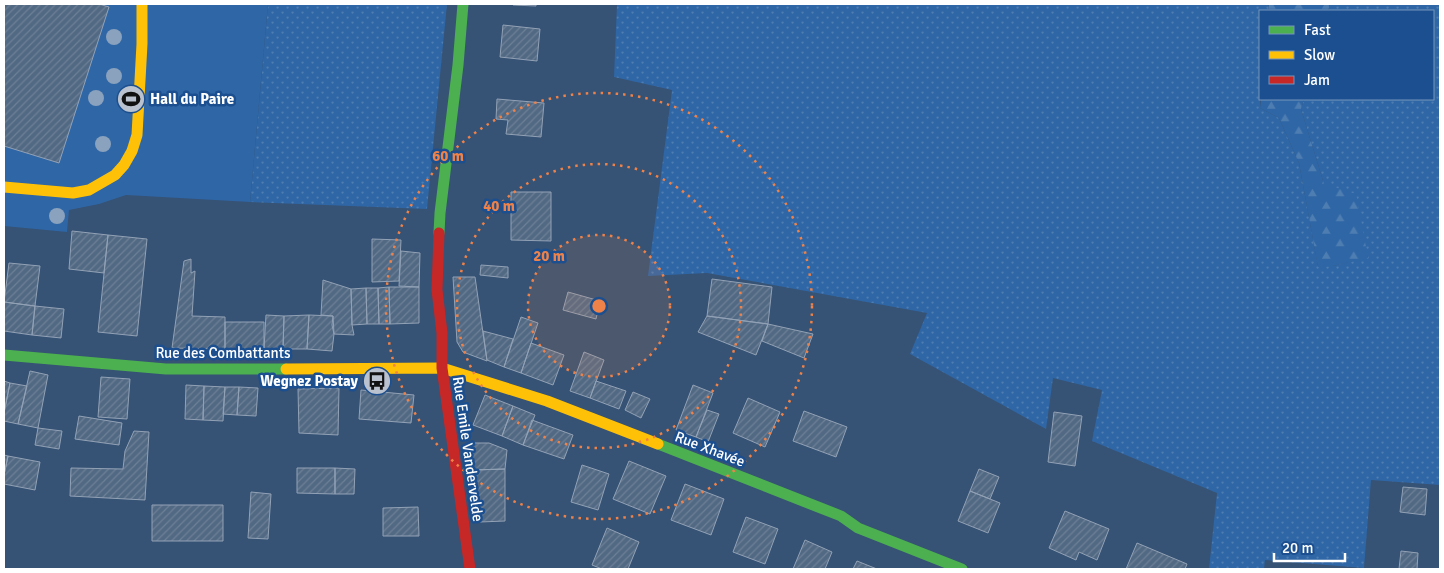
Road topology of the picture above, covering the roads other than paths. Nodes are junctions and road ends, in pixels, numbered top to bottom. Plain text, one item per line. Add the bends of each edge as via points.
1 (142, 4) edge
2 (463, 4) edge
3 (4, 187) edge
4 (4, 355) edge
5 (442, 368) junction
6 (470, 569) edge
7 (962, 569) edge

1 - 3 street via 136,135 124,164 115,174 89,190 73,193
2 - 5 street, Rue Emile Vandervelde via 440,213 437,290
4 - 5 street, Rue des Combattants via 166,369
5 - 6 street, Rue Emile Vandervelde
5 - 7 street, Rue Xhavée via 547,401 841,516 858,528

